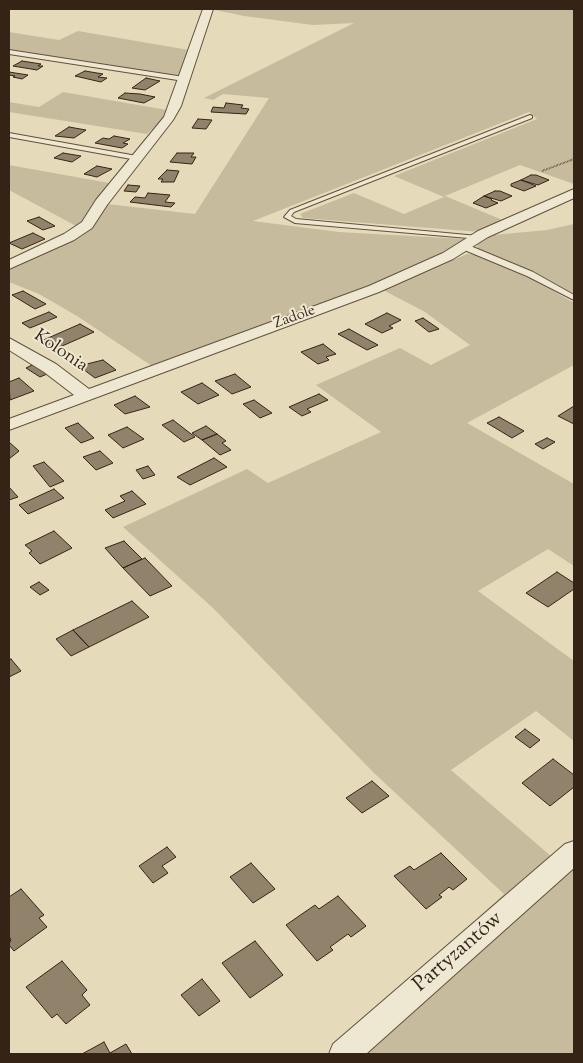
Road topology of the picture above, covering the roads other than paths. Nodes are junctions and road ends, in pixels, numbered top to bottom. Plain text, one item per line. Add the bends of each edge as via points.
1 (208, 9) edge
2 (9, 52) edge
3 (184, 79) junction
4 (530, 116) dead end
5 (9, 135) edge
6 (137, 158) junction
7 (574, 193) edge
8 (472, 242) junction
9 (9, 265) edge
10 (574, 298) edge
11 (9, 344) edge
12 (87, 396) junction
13 (9, 425) edge
14 (574, 852) edge
15 (344, 1054) edge

1 - 3 street
2 - 3 lane
3 - 6 street via 168,118
4 - 8 lane via 292,211 287,217 295,222
5 - 6 lane
6 - 9 street via 80,231
7 - 8 street, Zadole
8 - 10 lane
8 - 12 street, Zadole via 374,288
11 - 12 street, Kolonia via 50,368
12 - 13 street, Zadole
14 - 15 street, Partyzantów

